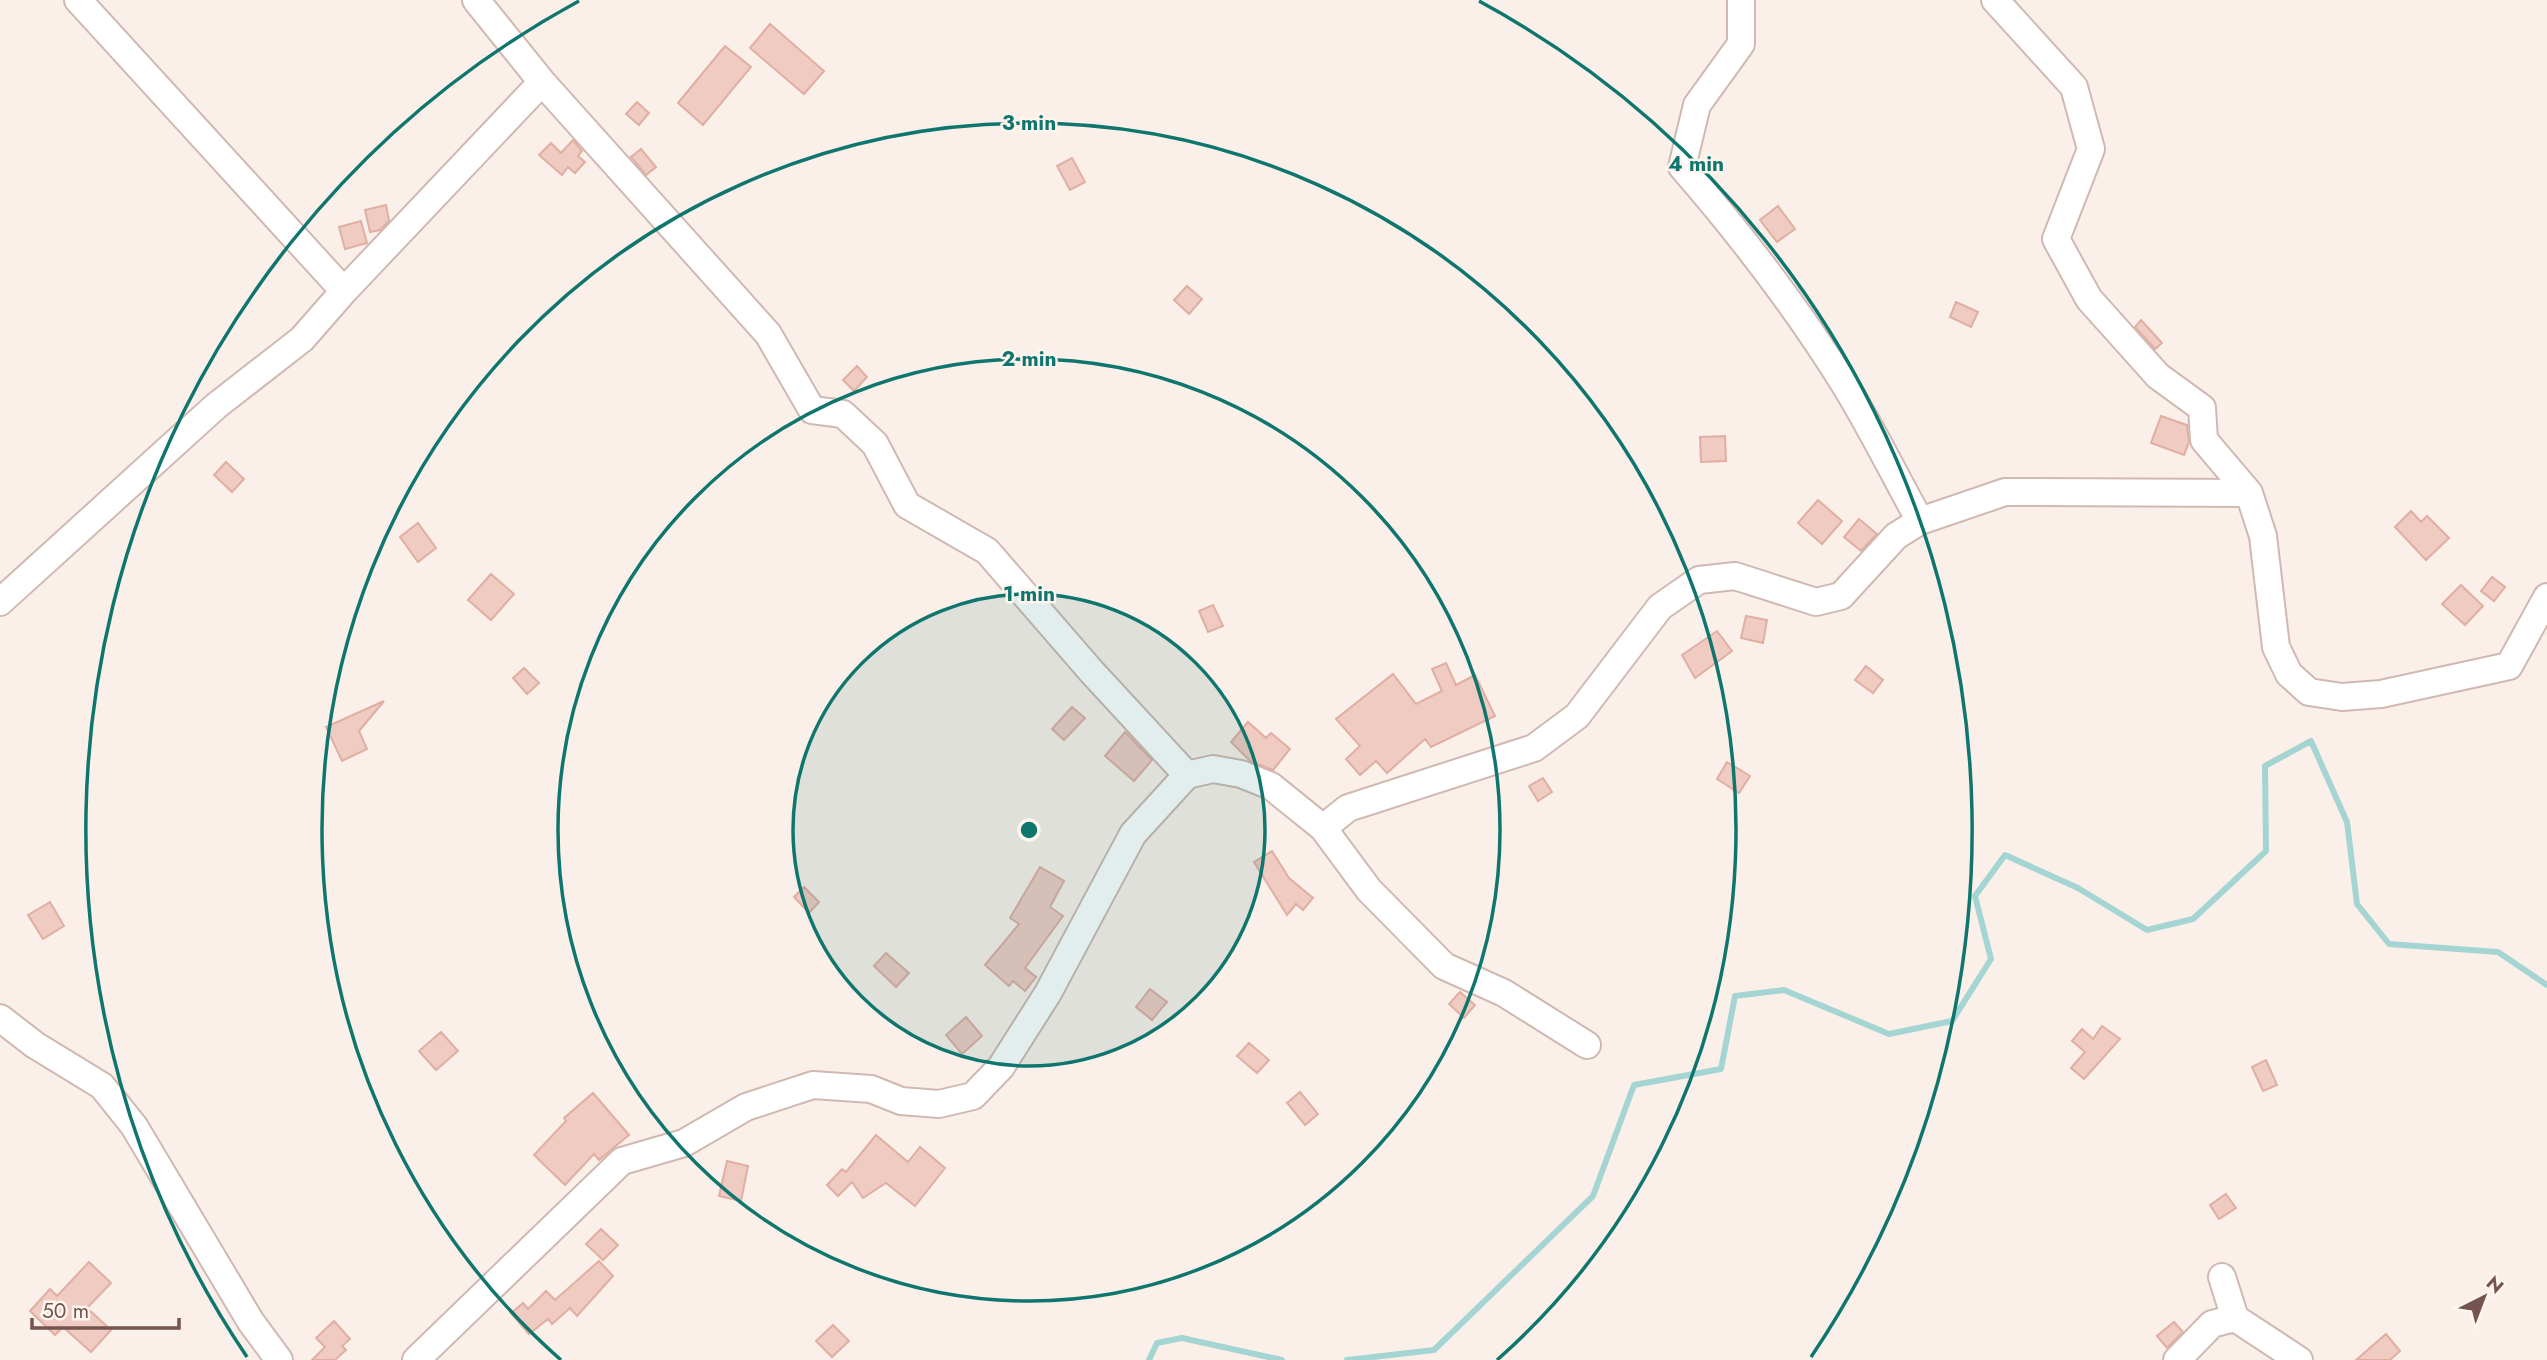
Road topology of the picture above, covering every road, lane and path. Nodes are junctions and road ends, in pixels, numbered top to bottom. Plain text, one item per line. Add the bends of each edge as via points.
1 (78, 0) edge
2 (476, 0) edge
3 (1741, 0) edge
4 (1996, 0) edge
5 (541, 82) junction
6 (344, 291) junction
7 (2249, 494) junction
8 (1920, 521) junction
9 (2547, 597) edge
10 (0, 602) edge
11 (1186, 775) junction
12 (1323, 828) junction
13 (0, 1018) edge
14 (1587, 1045) dead end
15 (2222, 1277) dead end
16 (2235, 1318) junction
17 (279, 1360) edge
18 (416, 1360) edge
19 (2177, 1360) edge
20 (2298, 1360) edge

1 - 6 street
2 - 5 street
3 - 8 street via 1741,44 1697,105 1682,167 1788,300 1846,387
4 - 7 street via 2074,87 2091,149 2056,239 2089,299 2158,376 2203,408 2204,440
5 - 6 street
5 - 11 street via 768,334 812,410 843,414 875,444 907,505 987,551
6 - 10 street via 302,339 216,407
7 - 8 street via 2005,492
7 - 9 street via 2263,536 2276,648 2289,674 2309,692 2342,697 2381,694 2510,666
8 - 12 street via 1896,536 1841,596 1816,602 1735,576 1699,580 1660,607 1577,716 1534,748 1348,808
11 - 12 street via 1213,769 1241,774 1271,786
11 - 18 street via 1133,834 1048,993 1001,1067 973,1096 939,1104 901,1101 871,1089 813,1085 746,1107 684,1143 622,1161
12 - 14 street via 1369,890 1444,966 1504,993
13 - 17 street via 102,1086 134,1126 251,1322
15 - 16 street
16 - 19 street via 2212,1324
16 - 20 street

